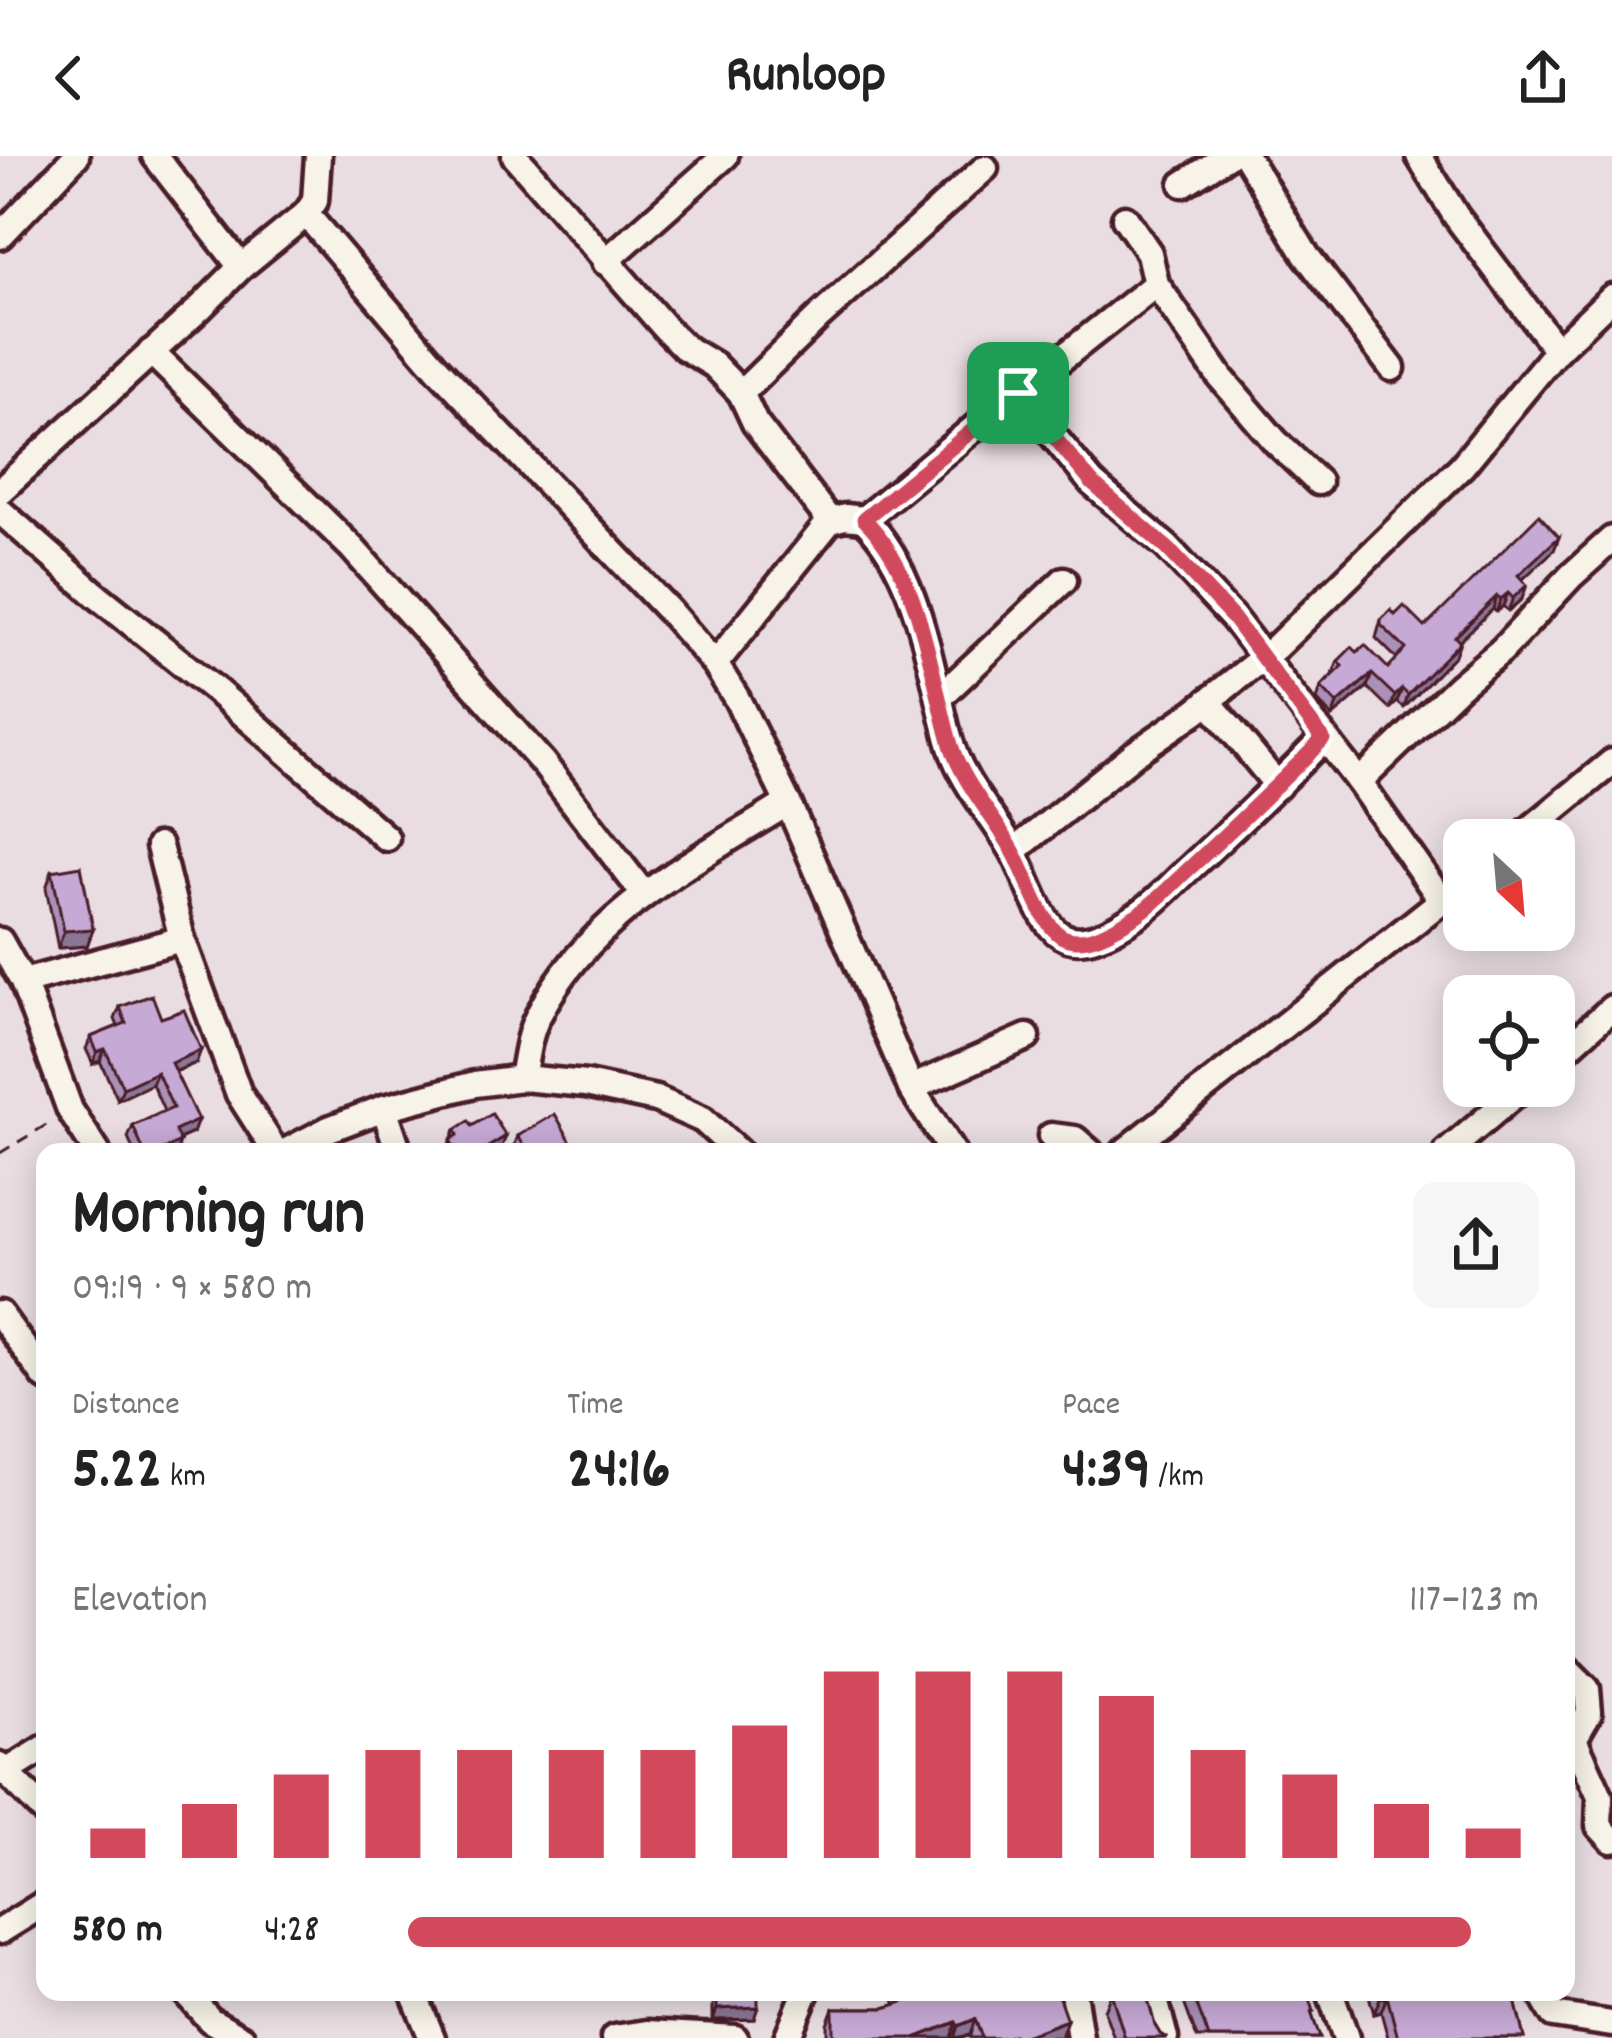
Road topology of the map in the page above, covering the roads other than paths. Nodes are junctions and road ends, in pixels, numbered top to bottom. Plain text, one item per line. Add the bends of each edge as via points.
1 (76, 156) edge
2 (155, 156) edge
3 (318, 156) edge
4 (514, 156) edge
5 (725, 156) edge
6 (1227, 156) edge
7 (1246, 156) edge
8 (1418, 156) edge
9 (986, 168) dead end
10 (1183, 184) dead end
11 (307, 214) junction
12 (1125, 218) dead end
13 (0, 236) edge
14 (605, 262) junction
15 (242, 267) junction
16 (1156, 284) junction
17 (1612, 297) edge
18 (1557, 350) junction
19 (152, 352) junction
20 (1392, 368) dead end
21 (741, 393) junction
22 (1018, 393) junction
23 (1318, 482) dead end
24 (0, 490) edge
25 (0, 511) edge
26 (864, 519) junction
27 (830, 521) junction
28 (1612, 539) edge
29 (1064, 580) dead end
30 (1262, 658) junction
31 (715, 664) junction
32 (940, 697) junction
33 (1208, 701) junction
34 (1323, 739) junction
35 (1612, 762) edge
36 (1359, 782) junction
37 (1278, 786) junction
38 (788, 803) junction
39 (1543, 819) edge
40 (386, 838) dead end
41 (159, 846) dead end
42 (1014, 850) junction
43 (643, 893) junction
44 (1442, 901) joint
45 (182, 939) junction
46 (0, 941) edge
47 (23, 982) junction
48 (1612, 1008) edge
49 (1028, 1037) dead end
50 (1575, 1041) edge
51 (522, 1078) junction
52 (910, 1088) junction
53 (1500, 1107) edge
54 (384, 1108) junction
55 (1051, 1136) dead end
56 (91, 1143) edge
57 (274, 1143) edge
58 (299, 1143) edge
59 (396, 1143) edge
60 (722, 1143) edge
61 (946, 1143) edge
62 (1080, 1143) edge
63 (1135, 1143) edge
64 (1458, 1143) edge
65 (0, 1313) edge
66 (36, 1364) edge
67 (1575, 1677) edge
68 (1575, 1737) edge
69 (1575, 1741) edge
70 (36, 1752) edge
71 (3, 1769) edge
72 (1606, 1793) edge
73 (36, 1803) edge
74 (1612, 1840) edge
75 (36, 1909) edge
76 (0, 1931) edge
77 (193, 2001) edge
78 (417, 2001) edge
79 (802, 2001) edge
80 (1074, 2001) edge
81 (1155, 2001) edge
82 (1333, 2001) edge
83 (1612, 2024) edge
84 (1556, 2027) edge
85 (240, 2038) edge
86 (432, 2038) edge
87 (614, 2038) edge
88 (735, 2038) edge
89 (787, 2038) edge
90 (1080, 2038) edge
91 (1165, 2038) edge
92 (1346, 2038) edge

1 - 13 street
2 - 15 street
3 - 11 street
4 - 14 street
5 - 14 street
6 - 10 street
7 - 20 street via 1306,255
8 - 18 street
9 - 21 street
11 - 15 street
11 - 31 street via 438,369
12 - 16 street via 1149,253
14 - 21 street via 683,346
15 - 19 street
16 - 22 street
16 - 23 street via 1240,402
17 - 18 street
18 - 30 street via 1462,466
19 - 24 street
19 - 43 street via 352,548 543,763
21 - 27 street
22 - 26 street
22 - 30 street via 1076,466 1167,548
25 - 40 street
26 - 27 street
26 - 32 street via 912,600
27 - 31 street
28 - 36 street
29 - 32 street
30 - 33 street
30 - 34 street
31 - 38 street
32 - 42 street via 960,768
33 - 37 street
33 - 42 street
34 - 36 street
34 - 37 street
35 - 39 street
36 - 44 street
37 - 42 street via 1140,914 1094,938 1070,939 1054,929
38 - 43 street
38 - 52 street
41 - 45 street
43 - 51 street via 579,955 538,1015
44 - 63 street
45 - 47 street
45 - 57 street via 239,1094
46 - 47 street
47 - 56 street via 70,1110
48 - 50 street
49 - 52 street
51 - 54 street
51 - 60 street via 656,1099 703,1120
52 - 61 street
53 - 64 street
54 - 58 street
54 - 59 street
55 - 62 street
65 - 66 street
67 - 68 street via 1587,1689 1589,1713
69 - 72 street
70 - 71 street
71 - 73 street
72 - 74 street via 1599,1826
75 - 76 street
77 - 85 street
78 - 86 street
79 - 89 street
80 - 90 street
81 - 91 street
82 - 92 street
83 - 84 street
87 - 88 street

